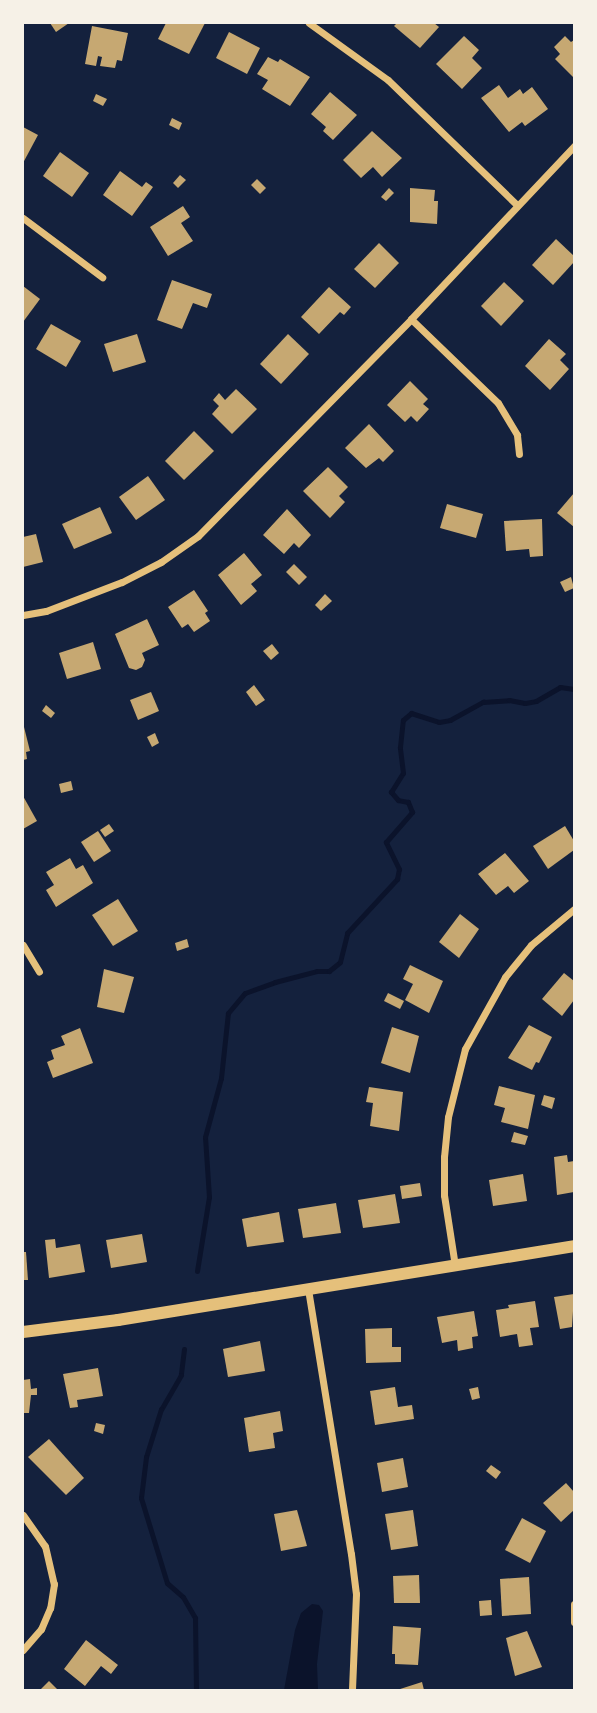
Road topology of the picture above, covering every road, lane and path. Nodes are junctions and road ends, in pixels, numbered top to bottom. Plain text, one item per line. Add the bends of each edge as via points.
1 (309, 23) edge
2 (574, 146) edge
3 (517, 205) junction
4 (23, 218) edge
5 (102, 277) dead end
6 (411, 319) junction
7 (519, 454) dead end
8 (23, 615) edge
9 (574, 909) edge
10 (23, 945) edge
11 (39, 972) dead end
12 (574, 1246) edge
13 (455, 1266) junction
14 (308, 1289) junction
15 (23, 1332) edge
16 (23, 1515) edge
17 (574, 1604) edge
18 (574, 1622) edge
19 (23, 1650) edge
20 (352, 1690) edge

1 - 3 street via 388,80
2 - 3 street
3 - 6 street
4 - 5 street
6 - 7 street via 498,403 517,435
6 - 8 street via 198,536 122,582
9 - 13 street via 531,945 505,977 465,1049 450,1105 444,1157 444,1195
10 - 11 street
12 - 13 street
13 - 14 street
14 - 15 street
14 - 20 street via 356,1594
16 - 19 street via 45,1546 54,1584 41,1629
17 - 18 street

